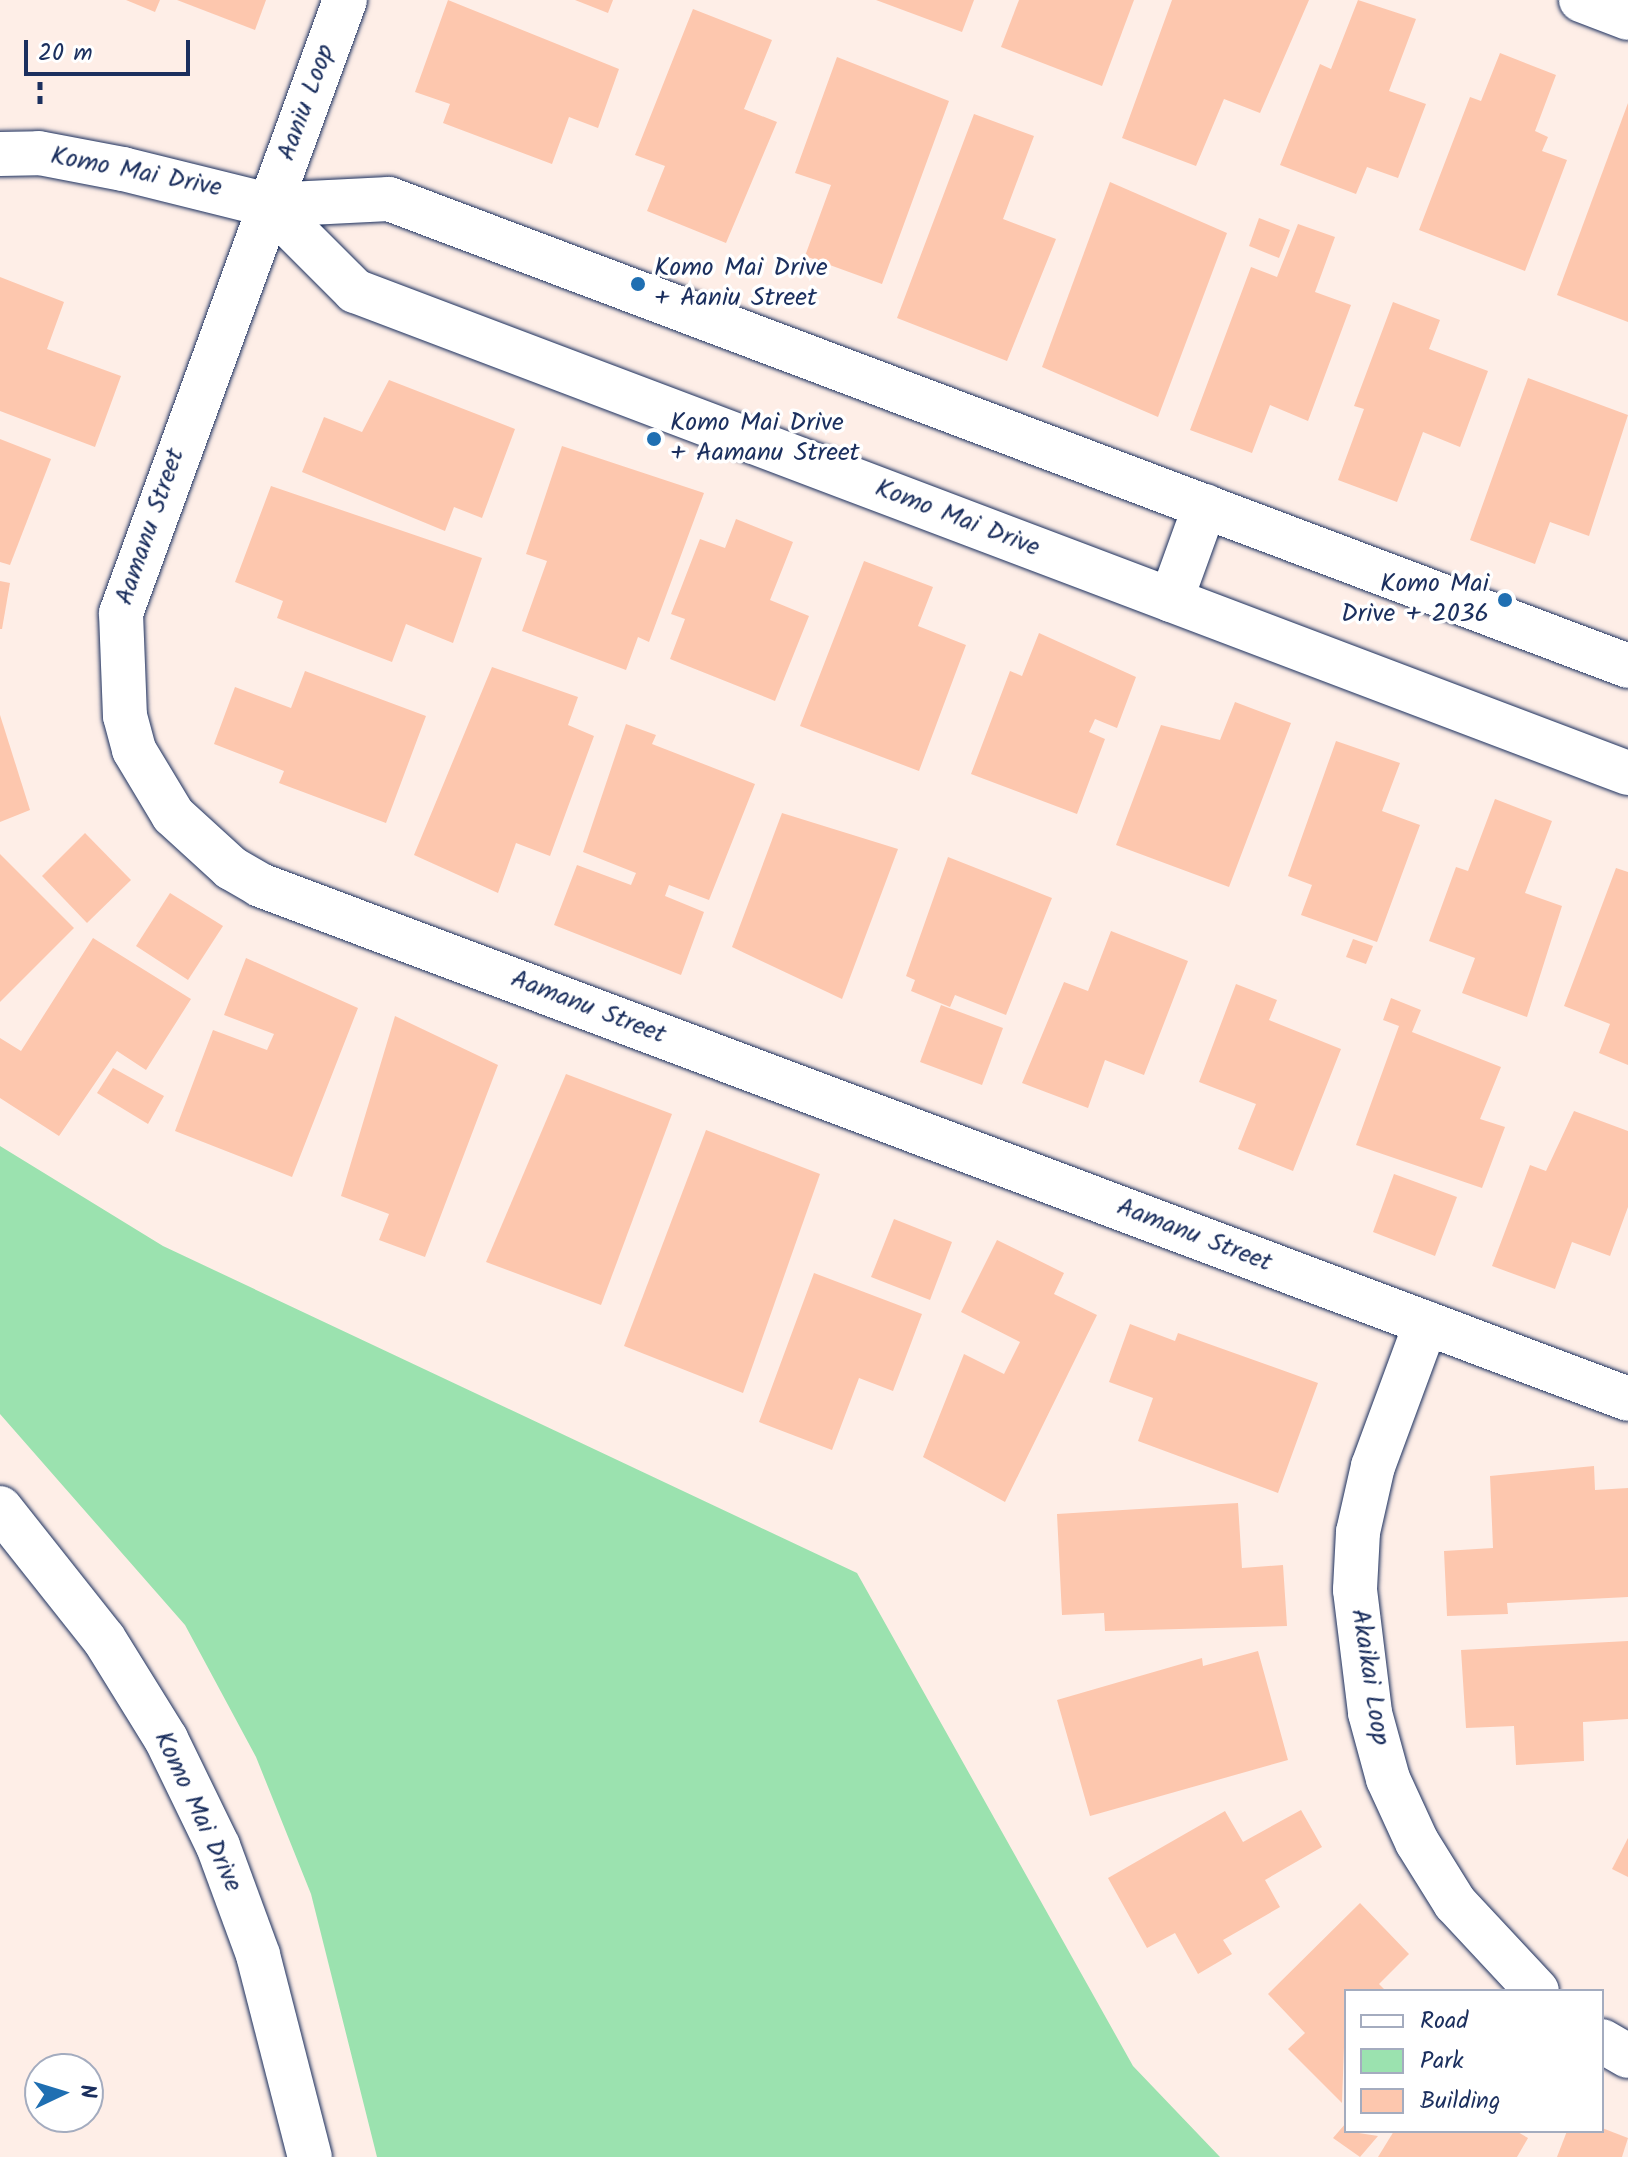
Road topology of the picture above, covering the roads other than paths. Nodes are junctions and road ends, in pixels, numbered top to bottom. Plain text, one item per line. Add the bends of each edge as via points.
1 (345, 0) edge
2 (1581, 0) edge
3 (1628, 18) edge
4 (0, 154) edge
5 (269, 205) junction
6 (1205, 506) junction
7 (1171, 600) junction
8 (1628, 666) edge
9 (1628, 773) edge
10 (1426, 1323) junction
11 (1628, 1399) edge
12 (0, 1508) edge
13 (1535, 1989) edge
14 (1604, 2042) edge
15 (1628, 2056) edge
16 (310, 2157) edge

1 - 5 main road, Aaniu Loop
2 - 3 main road
4 - 5 main road, Komo Mai Drive via 95,163
5 - 6 main road, Komo Mai Drive via 389,199
5 - 7 main road, Komo Mai Drive via 355,291
5 - 10 main road, Aamanu Street via 130,577 120,624 118,680 134,750 173,815 201,845 260,885
6 - 7 main road
6 - 8 main road, Komo Mai Drive
7 - 9 main road, Komo Mai Drive
10 - 11 main road, Aamanu Street
10 - 13 main road, Akaikai Loop via 1373,1466 1358,1532 1355,1590 1370,1713 1388,1779 1417,1842 1455,1903
12 - 16 main road, Komo Mai Drive via 104,1639 166,1739 218,1846 258,1955
14 - 15 main road

